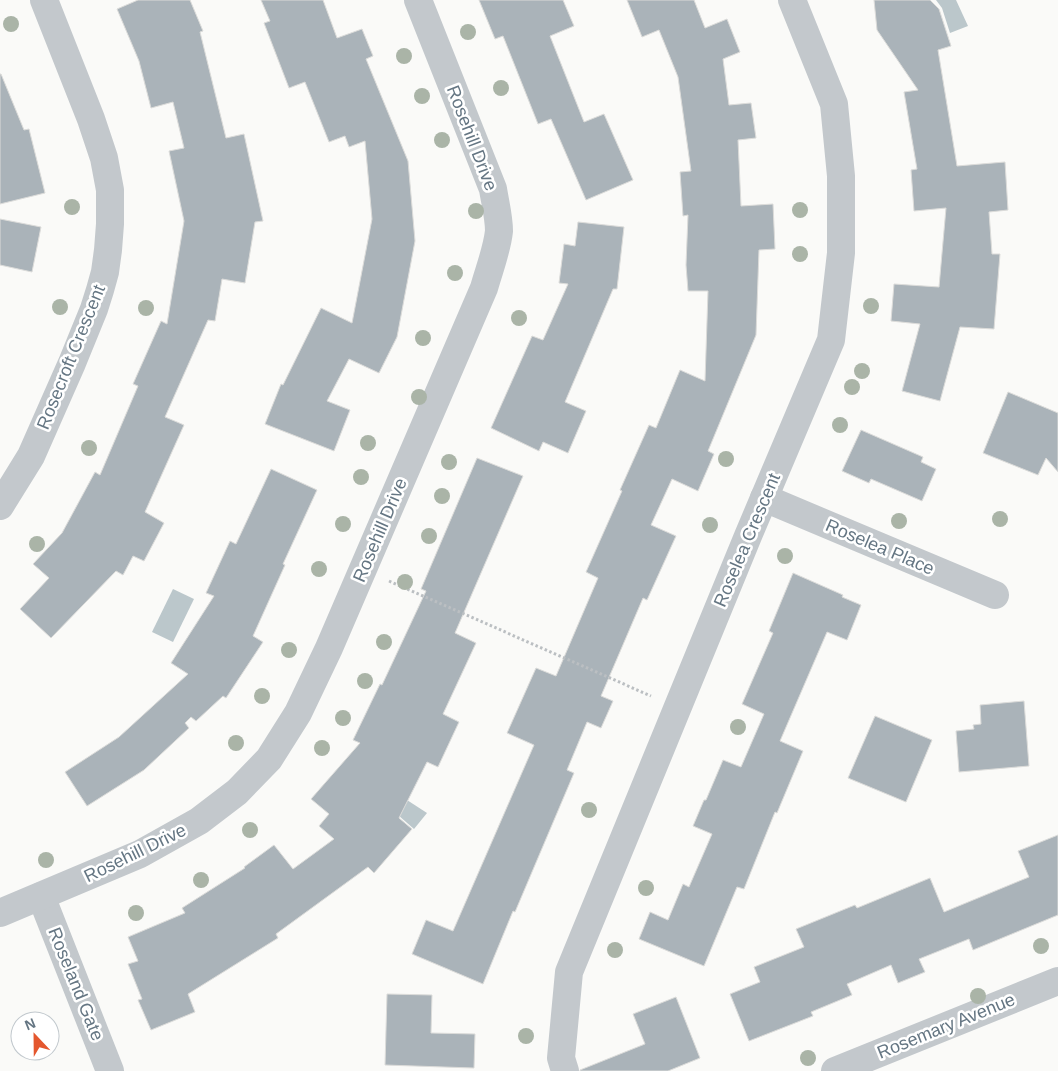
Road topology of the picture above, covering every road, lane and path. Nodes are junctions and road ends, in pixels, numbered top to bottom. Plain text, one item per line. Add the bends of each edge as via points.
1 (44, 0) edge
2 (418, 0) edge
3 (792, 0) edge
4 (764, 498) junction
5 (0, 506) edge
6 (388, 581) dead end
7 (995, 595) dead end
8 (653, 697) dead end
9 (42, 896) junction
10 (0, 913) edge
11 (1058, 980) edge
12 (110, 1071) edge
13 (565, 1071) edge
14 (835, 1071) edge

1 - 5 street, Rosecroft Crescent via 104,158 110,190 108,250 94,309 72,363 31,456
2 - 9 street, Rosehill Drive via 493,189 499,232 484,288 329,648 298,713 268,760 236,792 199,821 140,854
3 - 4 street, Roselea Crescent via 834,104 841,176 841,253 832,340
4 - 7 street, Roselea Place
4 - 13 street, Roselea Crescent via 569,972 561,1058
6 - 8 path
9 - 10 street, Rosehill Drive
9 - 12 street, Roseland Gate
11 - 14 street, Rosemary Avenue

